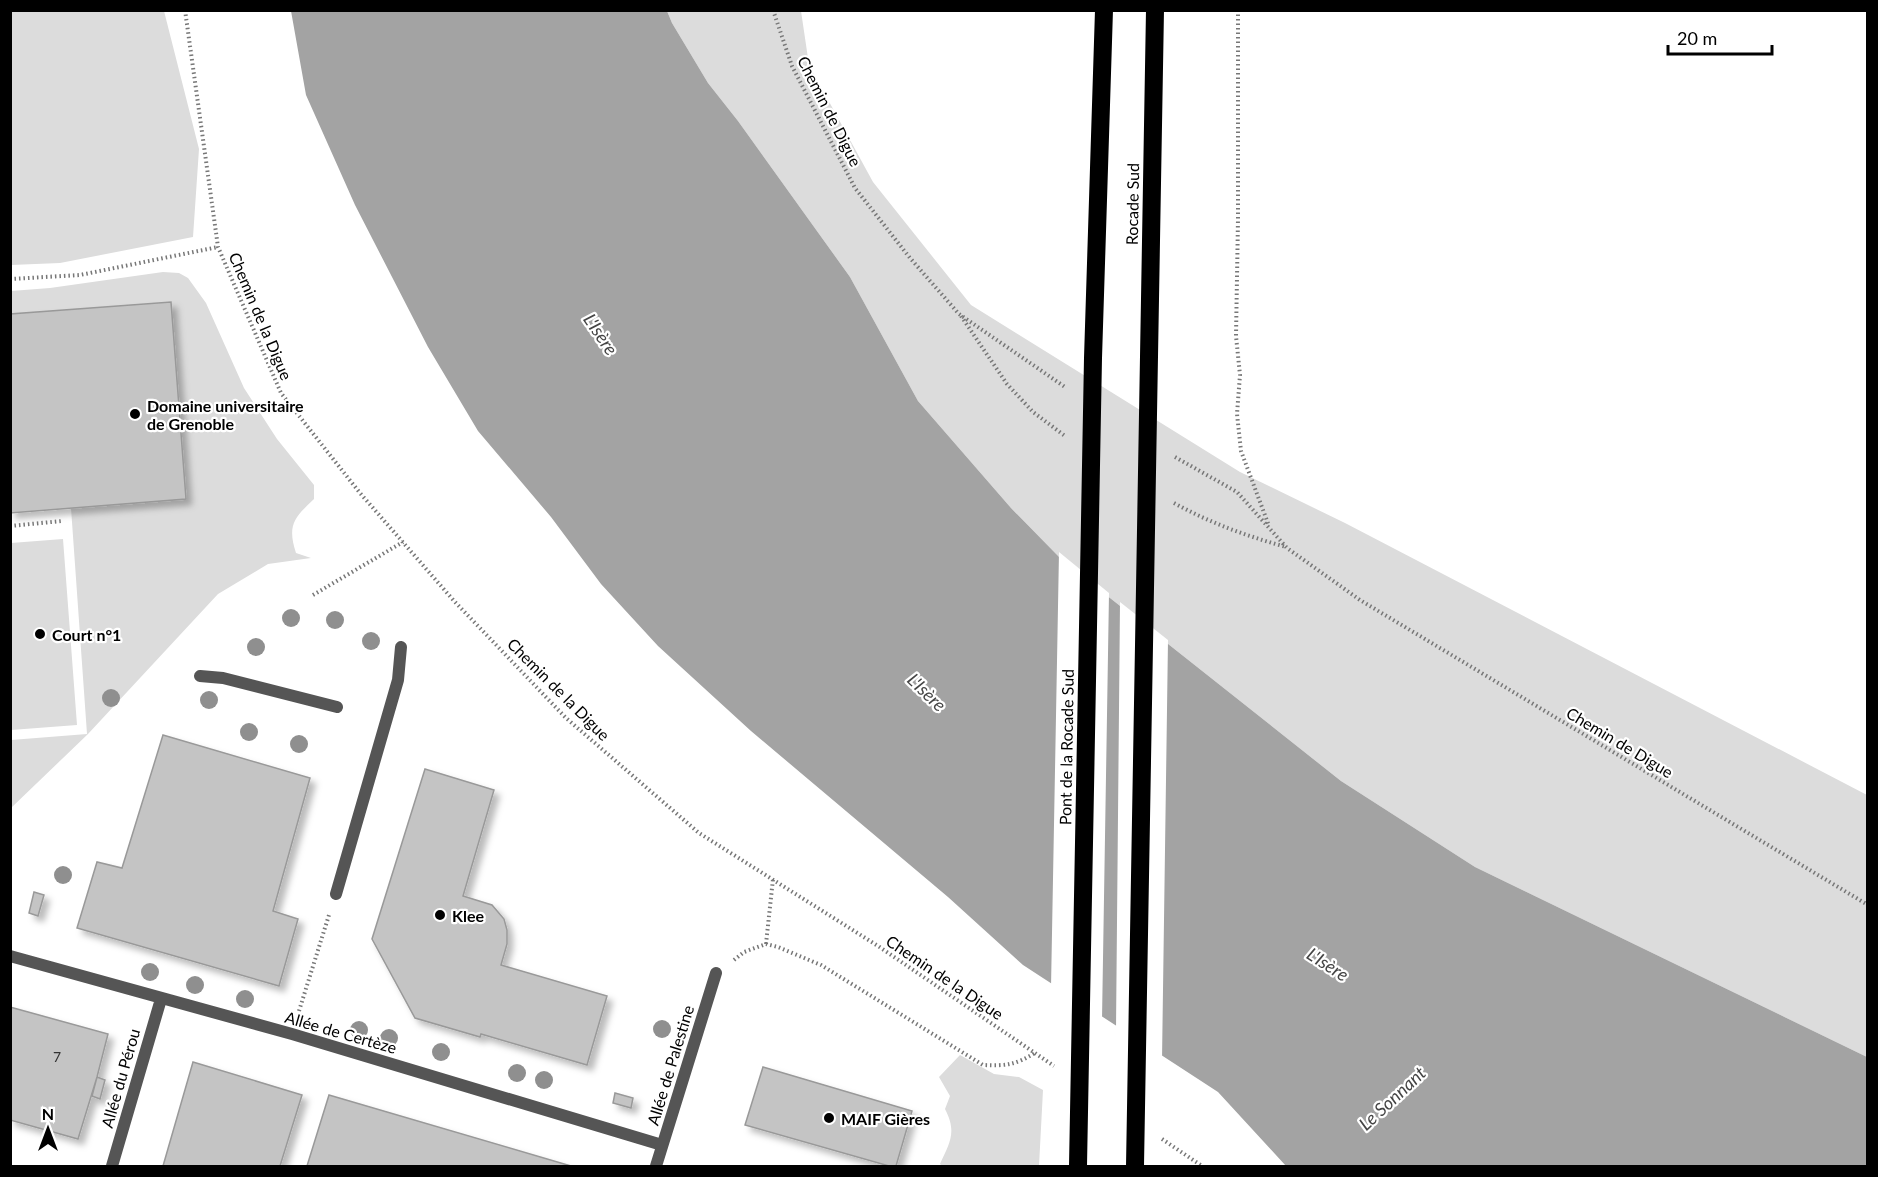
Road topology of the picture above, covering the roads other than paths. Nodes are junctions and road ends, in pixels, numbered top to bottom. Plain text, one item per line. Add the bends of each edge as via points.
1 (1104, 10) edge
2 (1155, 10) edge
3 (1093, 358) joint
4 (401, 647) dead end
5 (200, 676) dead end
6 (337, 707) dead end
7 (336, 894) road end
8 (10, 956) edge
9 (716, 973) road end
10 (160, 999) junction
11 (662, 1145) junction
12 (112, 1167) edge
13 (656, 1167) edge
14 (1078, 1167) edge
15 (1136, 1167) edge

1 - 3 highway, Rocade Sud
2 - 15 highway, Rocade Sud
3 - 14 highway, Pont de la Rocade Sud
4 - 7 street via 398,680
5 - 6 street via 223,678
8 - 10 street, Allée de Certèze
9 - 11 street, Allée de Palestine
10 - 11 street, Allée de Certèze via 292,1034
10 - 12 street, Allée du Pérou
11 - 13 street, Allée de Palestine

